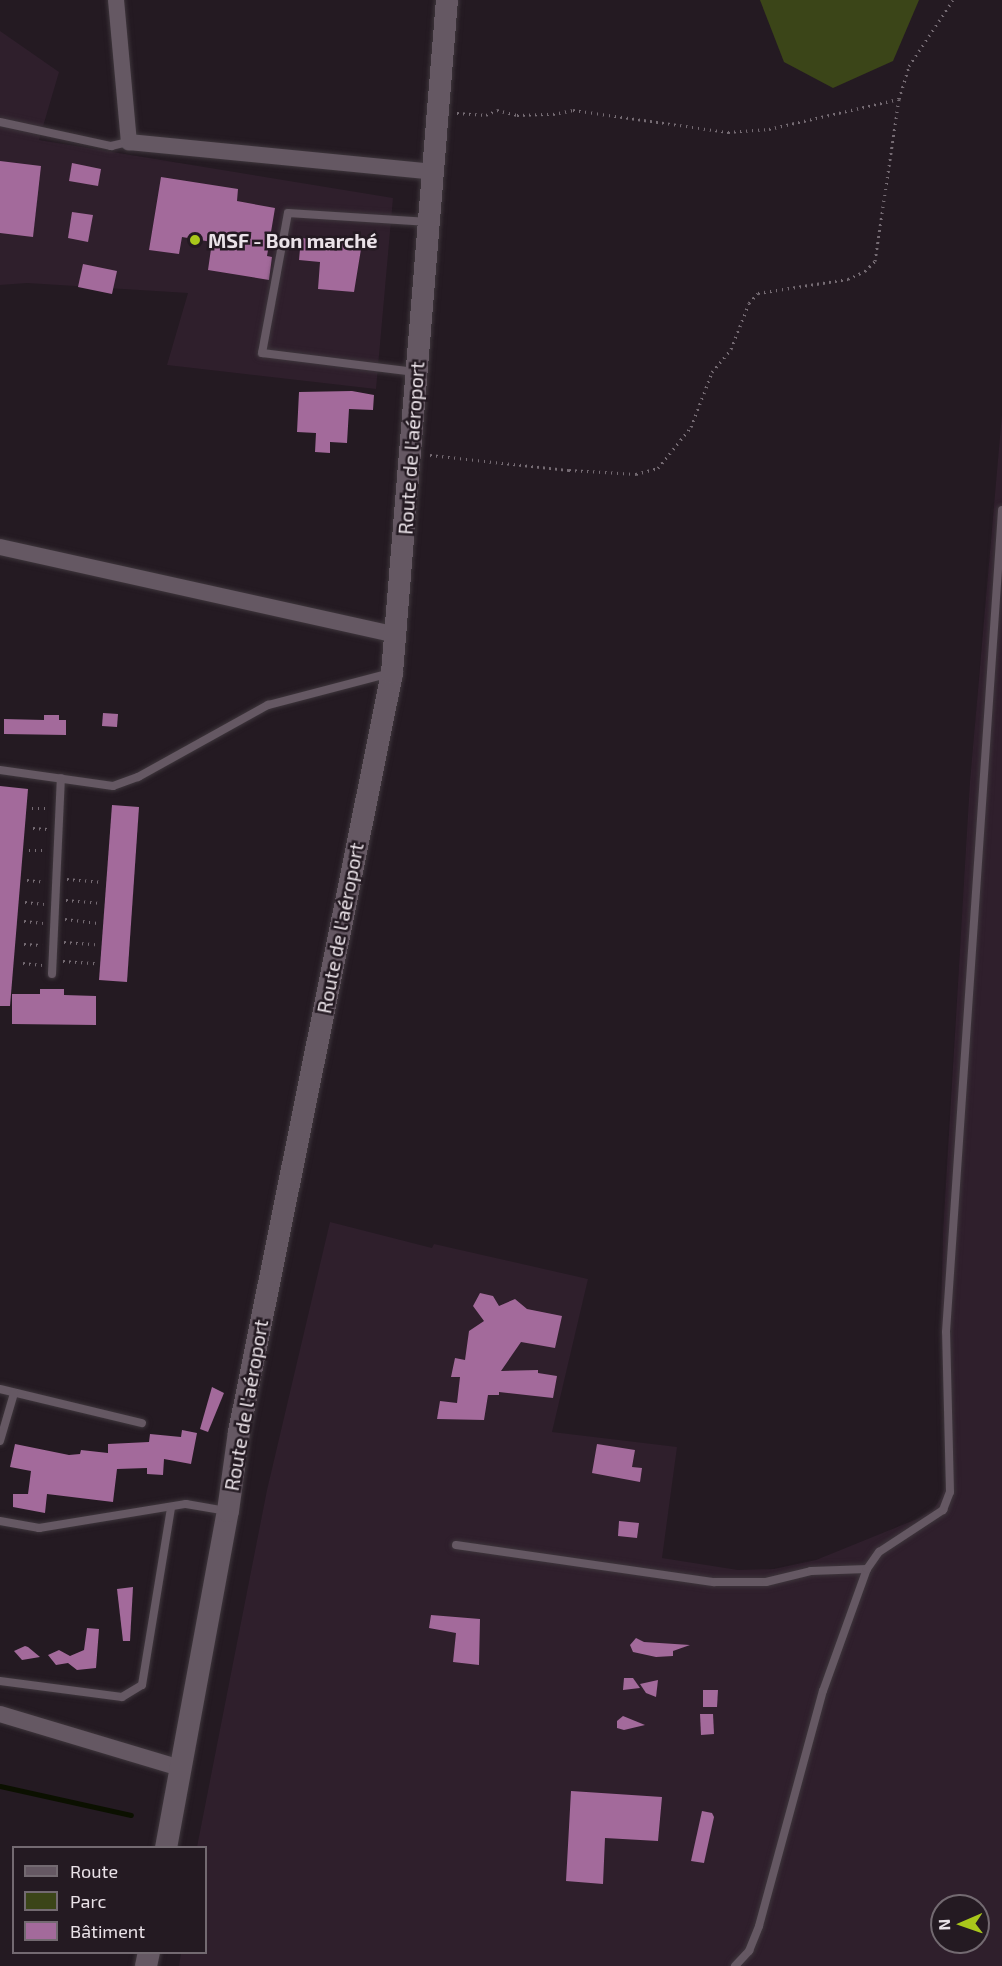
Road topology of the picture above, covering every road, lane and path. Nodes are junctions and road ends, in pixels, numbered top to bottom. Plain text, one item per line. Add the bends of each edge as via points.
1 (116, 0) edge
2 (447, 0) edge
3 (953, 0) edge
4 (899, 99) junction
5 (438, 114) junction
6 (0, 122) edge
7 (129, 142) junction
8 (434, 172) junction
9 (429, 223) junction
10 (415, 372) junction
11 (408, 450) junction
12 (1002, 510) edge
13 (0, 547) edge
14 (397, 635) junction
15 (392, 673) junction
16 (0, 770) edge
17 (61, 778) junction
18 (29, 850) dead end
19 (57, 851) junction
20 (27, 880) dead end
21 (56, 881) junction
22 (99, 882) dead end
23 (25, 902) dead end
24 (55, 902) junction
25 (99, 903) dead end
26 (24, 921) dead end
27 (54, 921) junction
28 (98, 923) dead end
29 (53, 943) junction
30 (24, 944) dead end
31 (95, 944) dead end
32 (23, 963) dead end
33 (95, 963) dead end
34 (52, 967) junction
35 (0, 1389) edge
36 (14, 1393) junction
37 (142, 1423) dead end
38 (0, 1441) edge
39 (171, 1507) junction
40 (228, 1511) junction
41 (0, 1521) edge
42 (456, 1545) dead end
43 (867, 1569) junction
44 (0, 1681) edge
45 (0, 1714) edge
46 (180, 1768) junction
47 (166, 1846) edge
48 (735, 1966) edge

1 - 7 street
2 - 5 street, Route de l'aéroport
3 - 4 path via 909,66
4 - 5 path via 769,129 728,132 573,110 553,114 517,115 497,110 486,115
4 - 11 path via 875,261 848,279 758,293 749,303 731,349 712,372 691,427 658,468 636,474 558,470 493,465
5 - 8 street, Route de l'aéroport
6 - 7 lane via 111,146
7 - 8 street
8 - 9 street, Route de l'aéroport
9 - 10 street, Route de l'aéroport
9 - 10 lane via 288,213 262,353
10 - 11 street, Route de l'aéroport
11 - 14 street, Route de l'aéroport
12 - 43 lane via 946,1332 950,1492 943,1510 879,1552
13 - 14 street
14 - 15 street, Route de l'aéroport
15 - 17 lane via 268,705 138,777 113,786
15 - 40 street, Route de l'aéroport via 261,1316
16 - 17 lane
17 - 19 lane
18 - 19 path
19 - 21 lane
20 - 21 path
21 - 22 path
21 - 24 lane
23 - 24 path
24 - 25 path
24 - 27 lane
26 - 27 path
27 - 28 path
27 - 29 lane
29 - 30 path
29 - 31 path
29 - 34 lane
32 - 34 path
33 - 34 path
35 - 36 lane
36 - 37 lane
36 - 38 lane
39 - 40 lane via 186,1504
39 - 41 lane via 39,1528
39 - 44 lane via 142,1685 122,1697
40 - 46 street, Route de l'aéroport
42 - 43 lane via 714,1582 766,1582 811,1571
43 - 48 lane via 823,1691 759,1926 749,1951
45 - 46 street
46 - 47 street, Route de l'aéroport

